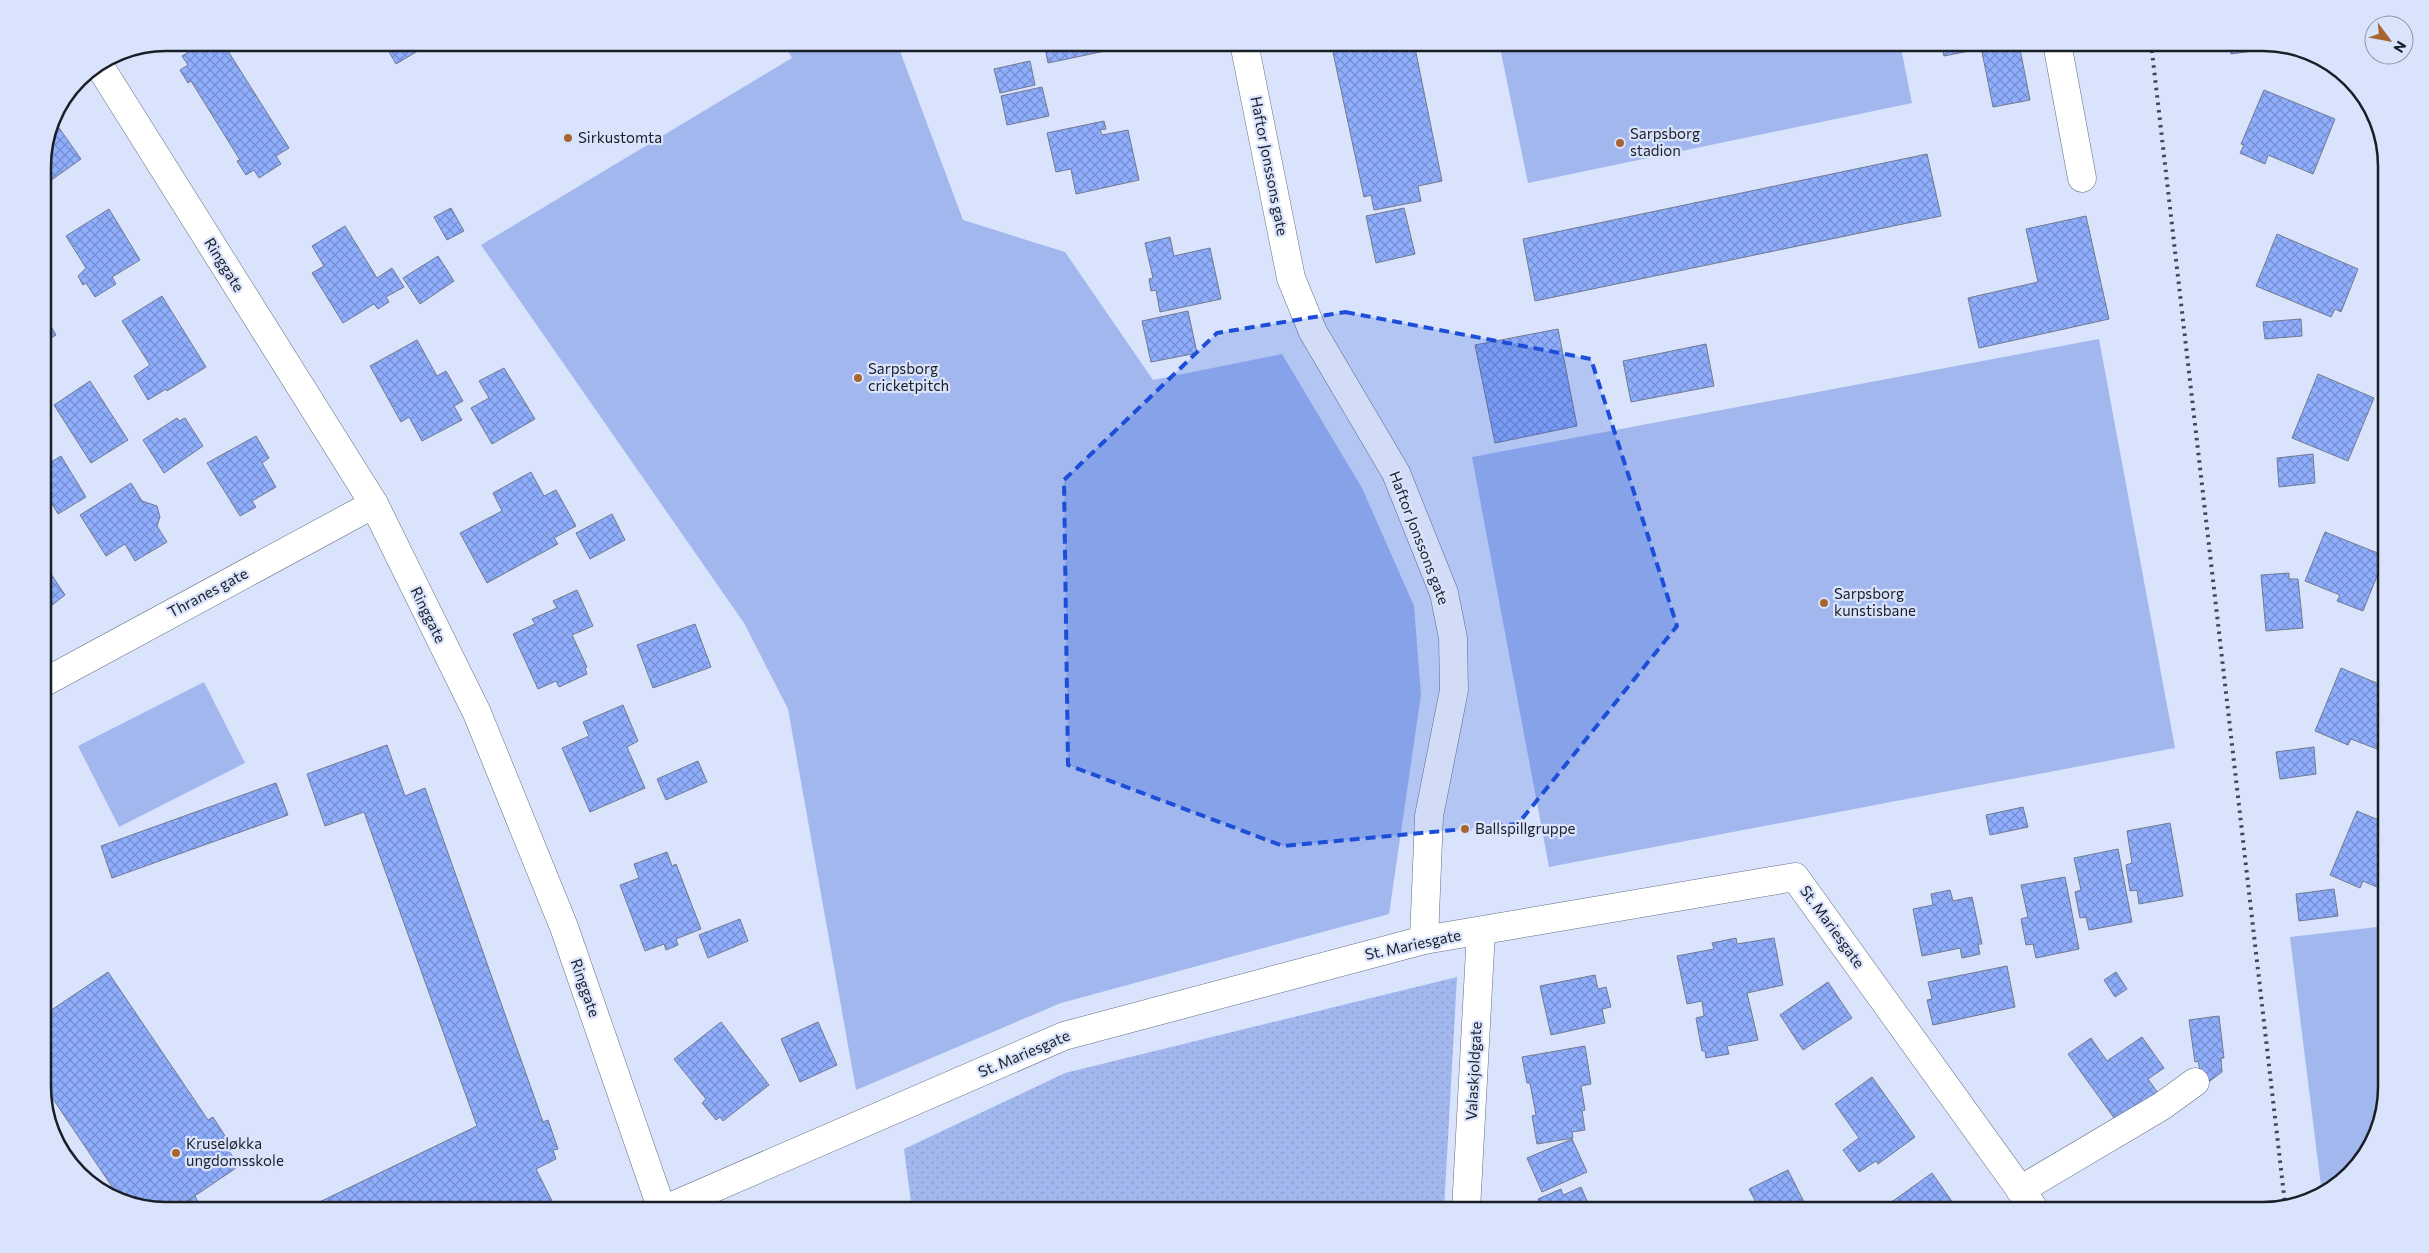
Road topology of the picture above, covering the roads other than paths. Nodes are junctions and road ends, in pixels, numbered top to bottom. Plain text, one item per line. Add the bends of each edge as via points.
1 (1246, 51) edge
2 (2059, 51) edge
3 (103, 71) edge
4 (2082, 178) dead end
5 (374, 504) junction
6 (51, 679) edge
7 (1481, 931) junction
8 (1424, 940) junction
9 (2195, 1082) dead end
10 (2027, 1200) edge
11 (659, 1202) edge
12 (680, 1202) edge
13 (1466, 1202) edge

1 - 8 street, Haftor Jonssons gate via 1291,278 1313,332 1396,473 1444,592 1452,638 1454,690 1429,816
2 - 4 street
3 - 5 street, Ringgate
5 - 6 street, Thranes gate
5 - 11 street, Ringgate via 480,722 564,927
7 - 8 street, St. Mariesgate
7 - 10 street, St. Mariesgate via 1796,877
7 - 13 street, Valaskjoldgate
8 - 12 street, St. Mariesgate via 1064,1036
9 - 10 street

